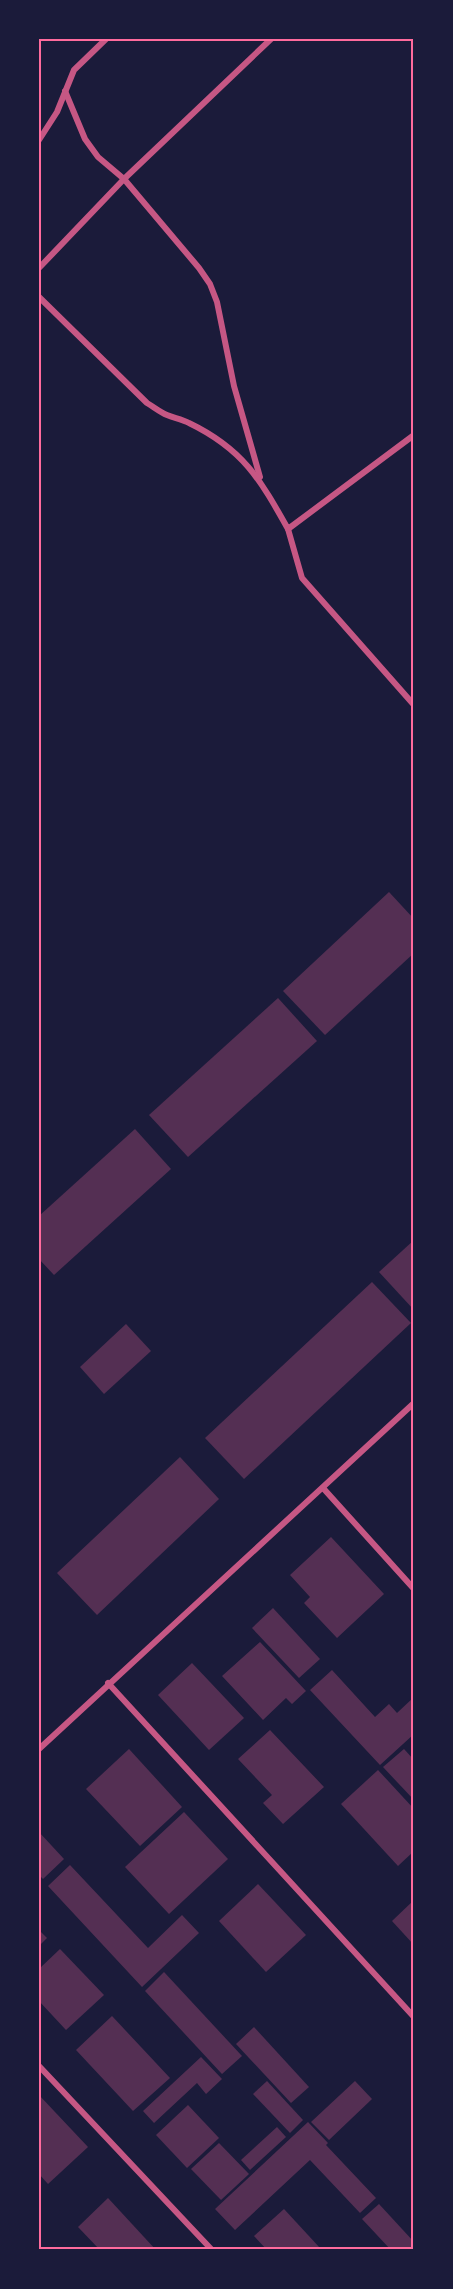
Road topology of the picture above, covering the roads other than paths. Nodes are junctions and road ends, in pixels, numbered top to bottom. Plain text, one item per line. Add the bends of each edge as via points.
1 (106, 39) edge
2 (271, 39) edge
3 (65, 91) junction
4 (39, 140) edge
5 (124, 179) junction
6 (39, 268) edge
7 (39, 297) edge
8 (414, 435) edge
9 (261, 481) junction
10 (288, 529) junction
11 (414, 705) edge
12 (414, 1403) edge
13 (323, 1488) junction
14 (414, 1588) edge
15 (108, 1683) junction
16 (39, 1749) edge
17 (414, 2017) edge
18 (39, 2066) edge
19 (212, 2250) edge

1 - 3 street via 74,70
2 - 5 street
3 - 4 street
3 - 5 street via 98,157
5 - 6 street
5 - 9 street via 210,284
7 - 9 street via 147,403 220,441
8 - 10 street
9 - 10 street
10 - 11 street via 302,578
12 - 13 street
13 - 14 street
13 - 15 street
15 - 16 street
15 - 17 street
18 - 19 street

